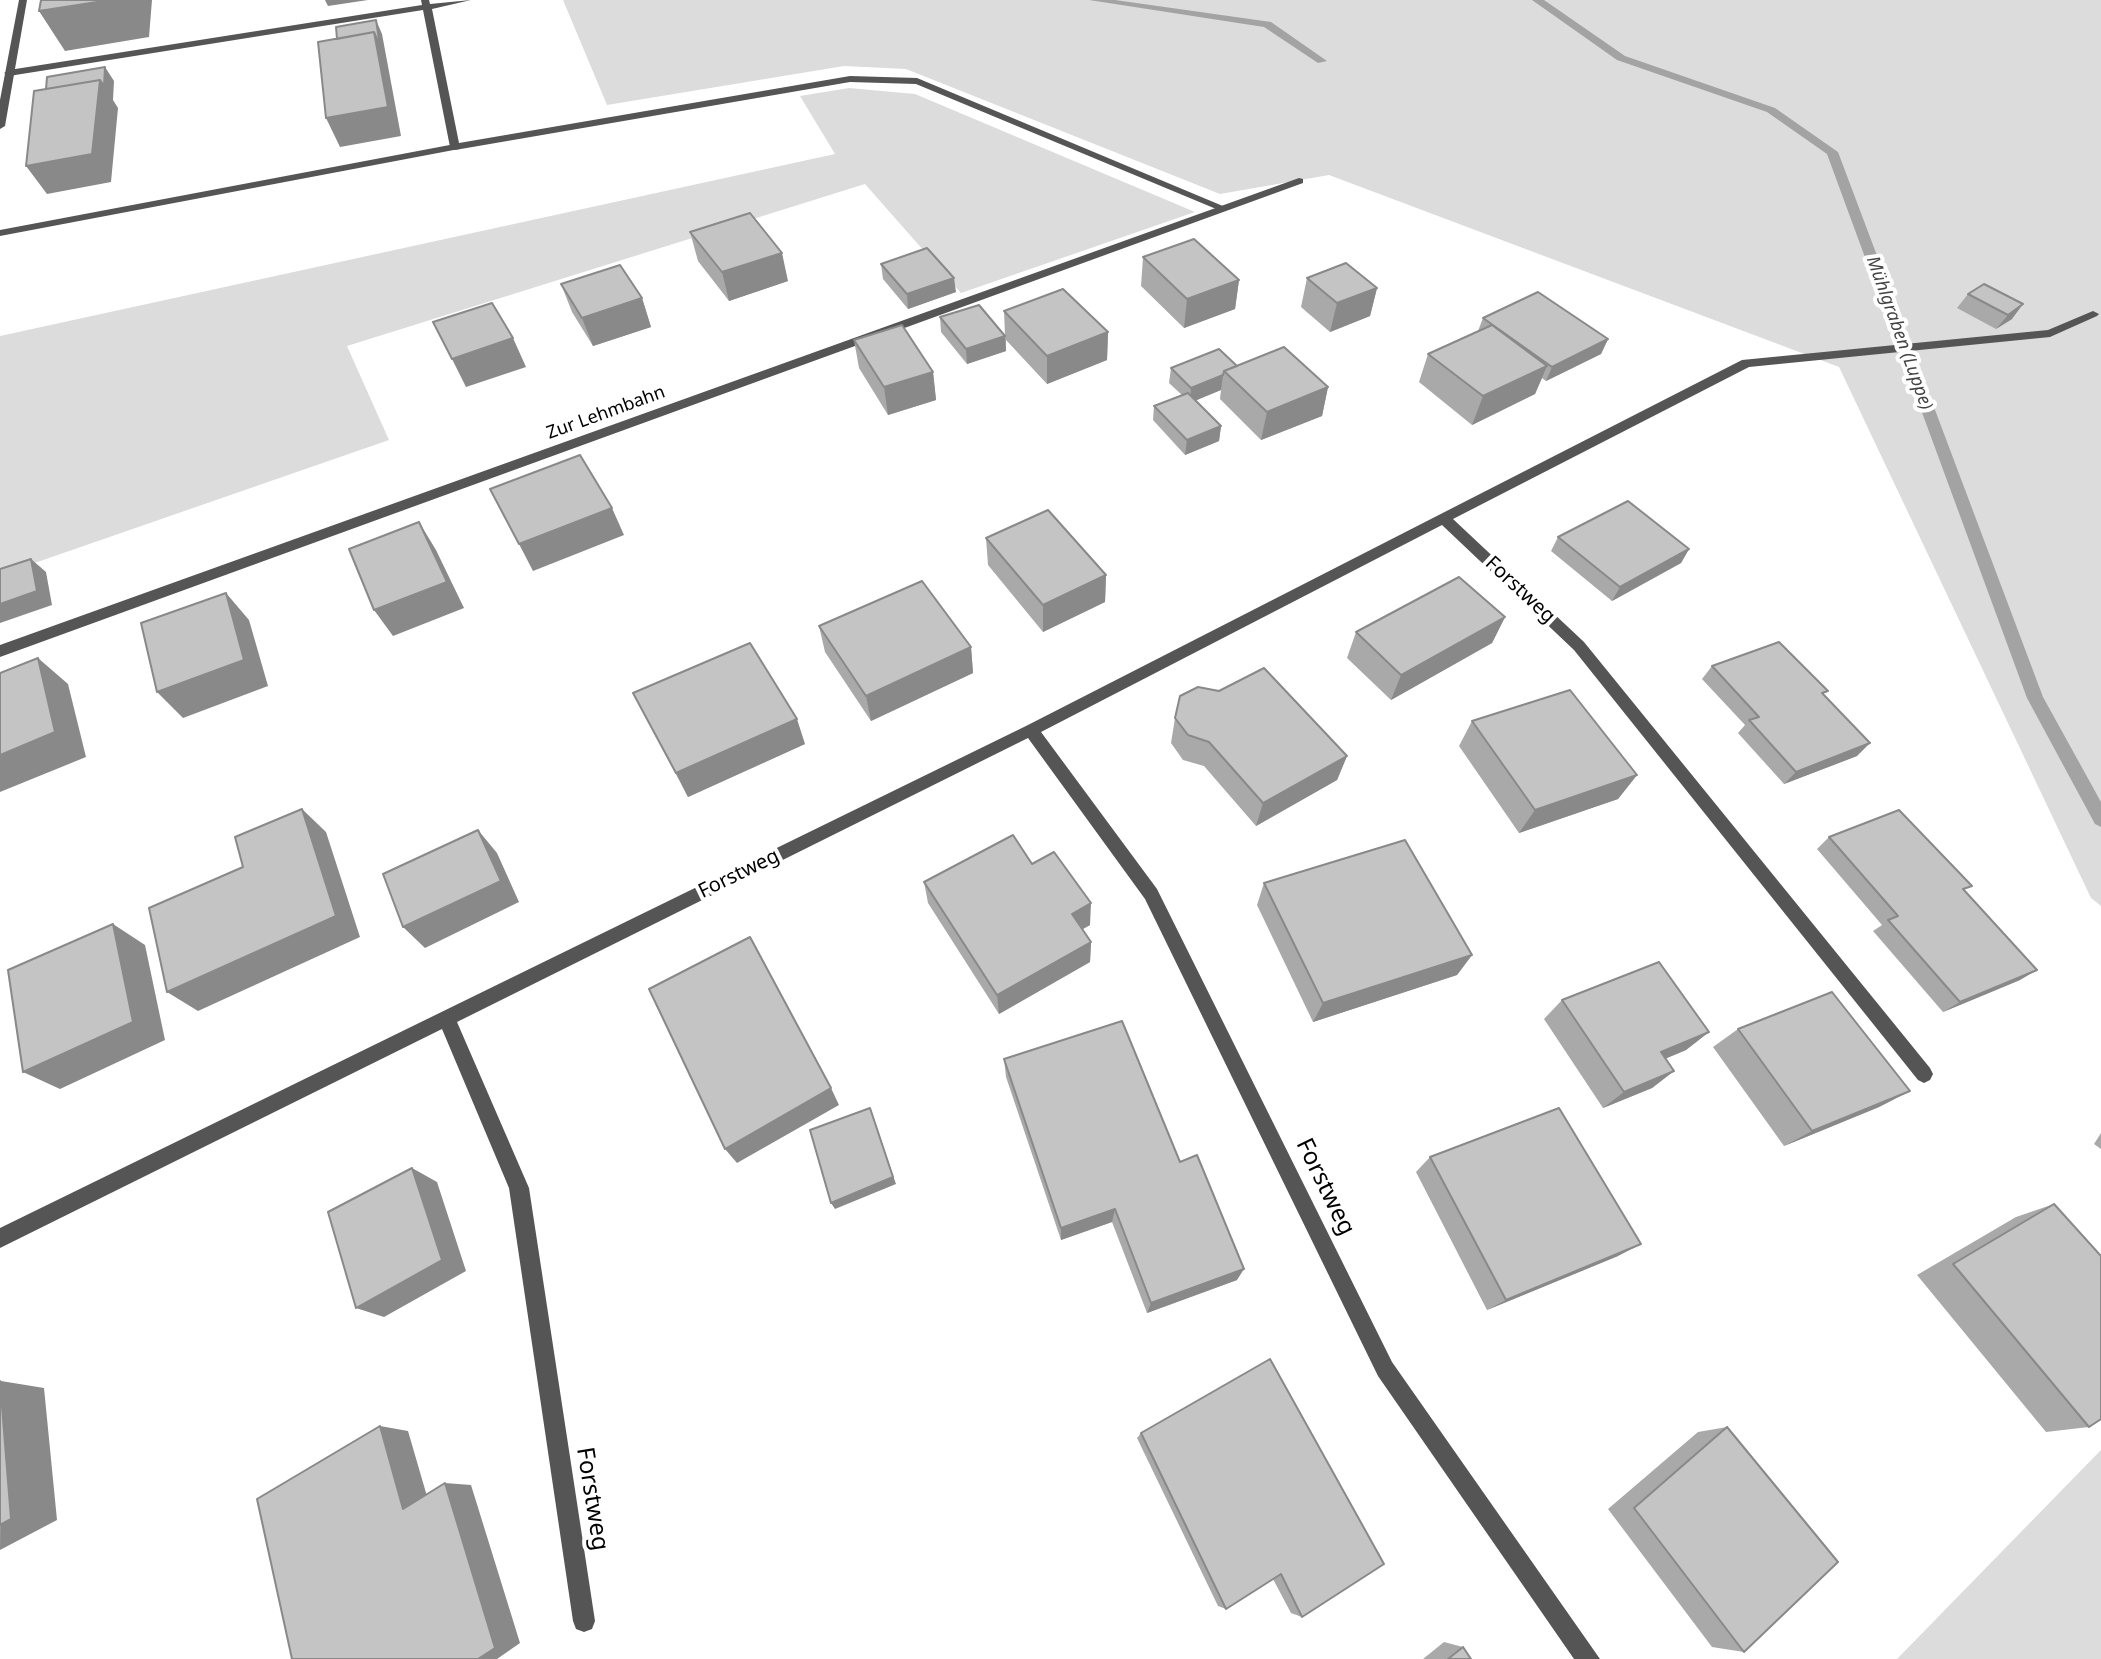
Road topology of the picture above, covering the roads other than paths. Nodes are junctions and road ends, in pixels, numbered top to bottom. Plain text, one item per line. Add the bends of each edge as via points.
1 (23, 0) edge
2 (467, 0) edge
3 (426, 4) edge
4 (9, 73) junction
5 (0, 126) edge
6 (455, 147) junction
7 (1299, 181) dead end
8 (1225, 209) junction
9 (0, 233) edge
10 (2093, 314) dead end
11 (1444, 519) junction
12 (0, 651) edge
13 (1031, 730) junction
14 (447, 1019) junction
15 (1924, 1074) dead end
16 (0, 1238) edge
17 (584, 1621) dead end
18 (1588, 1659) edge

1 - 4 street
2 - 3 street
3 - 4 street
3 - 6 street
4 - 5 street
6 - 8 street via 850,79 917,81
6 - 9 street
7 - 8 street, Zur Lehmbahn
8 - 12 street, Zur Lehmbahn
10 - 11 street, Forstweg via 2050,333 1746,363
11 - 13 street, Forstweg
11 - 15 street, Forstweg via 1579,646
13 - 14 street, Forstweg
13 - 18 street, Forstweg via 1151,894 1385,1369
14 - 16 street, Forstweg
14 - 17 street, Forstweg via 519,1188

